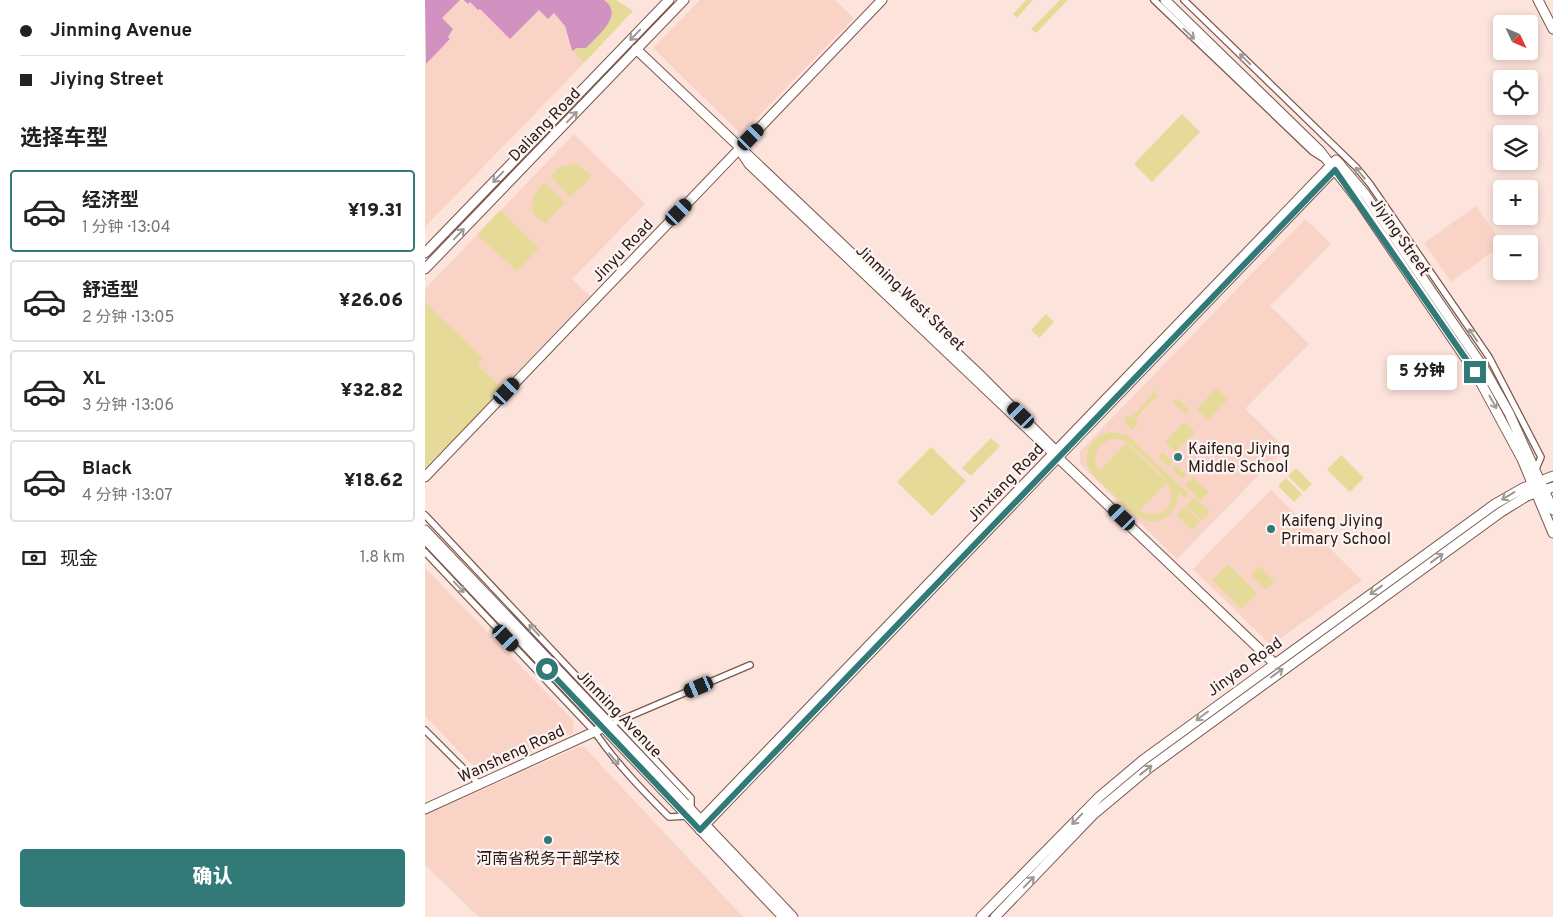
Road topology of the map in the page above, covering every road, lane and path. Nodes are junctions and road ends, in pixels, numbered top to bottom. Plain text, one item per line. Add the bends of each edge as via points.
1 (669, 0) edge
2 (684, 0) edge
3 (882, 0) edge
4 (1154, 0) edge
5 (1165, 0) edge
6 (1173, 0) edge
7 (1184, 0) edge
8 (1538, 0) edge
9 (1553, 28) edge
10 (636, 49) junction
11 (739, 149) junction
12 (1336, 165) junction
13 (425, 253) edge
14 (425, 269) edge
15 (1057, 454) junction
16 (1536, 469) junction
17 (425, 476) edge
18 (1553, 476) edge
19 (1536, 482) junction
20 (1544, 489) edge
21 (1553, 510) edge
22 (425, 516) edge
23 (425, 530) edge
24 (1553, 533) edge
25 (425, 539) edge
26 (425, 552) edge
27 (1274, 663) junction
28 (750, 665) dead end
29 (620, 721) junction
30 (602, 728) junction
31 (425, 730) edge
32 (479, 784) junction
33 (425, 808) edge
34 (689, 813) junction
35 (701, 825) junction
36 (783, 917) edge
37 (793, 917) edge
38 (981, 917) edge
39 (995, 917) edge

1 -> 13 street, Daliang Road
2 - 10 street, Daliang Road
3 - 11 street, Jinyu Road
4 -> 12 street via 1313,152
5 - 12 street, Jiying Street
6 - 12 street, Jiying Street
16 -> 7 street via 1541,457 1489,357 1370,184
8 - 9 street
10 - 11 street, Jinming West Street
14 -> 10 street, Daliang Road
11 - 15 street, Jinming West Street via 753,158 972,367
11 - 17 street, Jinyu Road
12 - 15 street, Jinxiang Road
12 - 16 street, Jiying Street via 1365,194 1483,367
12 -> 19 street, Jiying Street via 1475,372
15 - 27 street, Jinming West Street
15 - 35 street, Jinxiang Road
16 - 19 street, Jiying Street
18 - 19 street, Jinyao Road
19 - 20 street, Jiying Street
19 -> 27 street, Jinyao Road via 1500,501
20 - 21 street, Jiying Street
20 - 24 street, Jiying Street
39 -> 20 street, Jinyao Road via 1095,814 1131,782 1493,518
29 -> 22 street
23 - 30 street, Jinming Avenue
25 - 30 street, Jinming Avenue
26 -> 30 street
27 -> 38 street, Jinyao Road via 1114,783
28 - 29 street
29 - 30 street
29 - 34 street via 691,798
30 - 32 street, Wansheng Road
30 - 34 street, Jinming Avenue
30 -> 34 street via 611,756 669,817
31 - 32 street
32 - 33 street, Wansheng Road
34 - 35 street, Jinming Avenue
35 - 36 street, Jinming Avenue
35 - 37 street, Jinming Avenue

